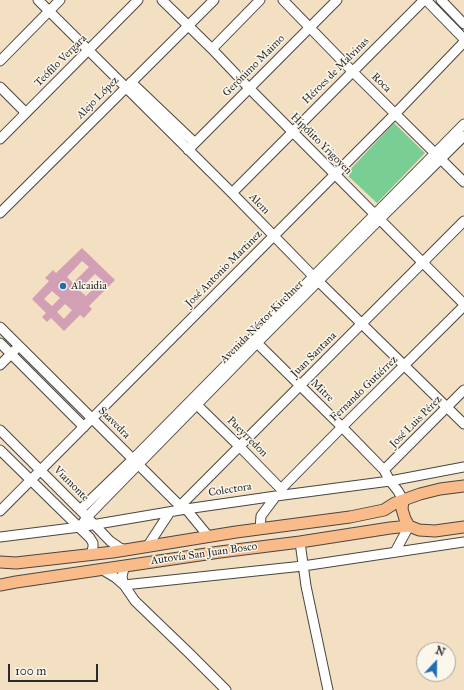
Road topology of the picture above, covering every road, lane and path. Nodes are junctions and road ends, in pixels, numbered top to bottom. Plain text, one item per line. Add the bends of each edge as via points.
1 (38, 0) edge
2 (60, 0) edge
3 (138, 0) edge
4 (162, 0) edge
5 (214, 0) edge
6 (260, 0) edge
7 (283, 0) edge
8 (336, 0) edge
9 (425, 0) edge
10 (441, 0) edge
11 (49, 11) junction
12 (464, 24) edge
13 (188, 26) junction
14 (310, 27) junction
15 (464, 39) edge
16 (464, 42) edge
17 (212, 49) junction
18 (89, 50) junction
19 (0, 61) edge
20 (353, 72) junction
21 (128, 85) junction
22 (0, 87) edge
23 (249, 88) junction
24 (26, 113) junction
25 (395, 114) junction
26 (464, 124) edge
27 (293, 132) junction
28 (464, 136) edge
29 (0, 139) edge
30 (191, 146) junction
31 (438, 156) junction
32 (334, 174) junction
33 (464, 182) edge
34 (232, 193) junction
35 (0, 213) edge
36 (377, 217) junction
37 (464, 221) edge
38 (274, 236) junction
39 (423, 263) junction
40 (316, 279) junction
41 (464, 305) edge
42 (362, 324) junction
43 (0, 327) edge
44 (254, 340) junction
45 (0, 343) edge
46 (19, 346) junction
47 (11, 354) junction
48 (0, 365) edge
49 (404, 366) junction
50 (300, 386) junction
51 (464, 390) edge
52 (194, 402) junction
53 (447, 408) junction
54 (92, 418) junction
55 (464, 424) edge
56 (342, 426) junction
57 (84, 427) junction
58 (0, 430) edge
59 (240, 446) junction
60 (0, 450) edge
61 (136, 462) junction
62 (464, 467) edge
63 (40, 470) junction
64 (384, 470) junction
65 (30, 480) junction
66 (390, 481) junction
67 (464, 486) edge
68 (280, 493) junction
69 (402, 500) junction
70 (183, 507) junction
71 (80, 510) junction
72 (0, 511) edge
73 (170, 512) junction
74 (87, 516) junction
75 (95, 525) junction
76 (409, 526) junction
77 (80, 527) junction
78 (464, 527) edge
79 (260, 529) junction
80 (0, 537) edge
81 (209, 537) junction
82 (300, 542) junction
83 (464, 542) edge
84 (147, 547) junction
85 (127, 550) junction
86 (395, 552) junction
87 (91, 555) junction
88 (0, 562) edge
89 (125, 566) junction
90 (303, 566) junction
91 (101, 569) junction
92 (0, 585) edge
93 (124, 585) junction
94 (226, 690) edge
95 (328, 690) edge

1 - 11 street
2 - 11 street
3 - 18 street, Teófilo Vergara
4 - 13 street, Hipólito Yrigoyen
5 - 13 street, Alejo López
6 - 17 street
7 - 14 street, Roca
8 - 14 street, Gerónimo Maimo
9 - 15 street
9 - 20 street, Héroes de Malvinas
10 - 12 street
11 - 18 street
11 - 19 street
13 - 17 street, Hipólito Yrigoyen
13 - 21 street, Alejo López
14 - 20 street, Roca
14 - 23 street, Gerónimo Maimo
16 - 25 street, José Antonio Martinez
17 - 23 street, Hipólito Yrigoyen
18 - 21 street
18 - 24 street, Teófilo Vergara
20 - 25 street, Roca
20 - 27 street, Héroes de Malvinas
21 - 30 street, Alem
21 - 35 street, Alejo López
22 - 24 street
23 - 27 street, Hipólito Yrigoyen
23 - 30 street, Gerónimo Maimo
24 - 29 street, Teófilo Vergara
25 - 31 street, Roca
25 - 32 street, José Antonio Martinez
26 - 31 street, Avenida Néstor Kirchner
27 - 32 street, Hipólito Yrigoyen
27 - 34 street, Héroes de Malvinas
28 - 31 street, Avenida Néstor Kirchner
30 - 34 street, Alem
31 - 33 street, Roca
31 - 36 street, Avenida Néstor Kirchner
32 - 36 street, Hipólito Yrigoyen
32 - 38 street, José Antonio Martinez
34 - 38 street, Alem
36 - 39 street, Hipólito Yrigoyen
36 - 40 street, Avenida Néstor Kirchner
37 - 39 street, Juan Santana
38 - 40 street, Alem
38 - 54 street, José Antonio Martinez
39 - 41 street, Hipólito Yrigoyen
39 - 42 street, Juan Santana
40 - 42 street, Alem
40 - 44 street, Avenida Néstor Kirchner
41 - 49 street, Fernando Gutiérrez
42 - 49 street, Alem
42 - 50 street, Juan Santana
43 - 46 street, Saavedra
44 - 50 street, Mitre
44 - 52 street, Avenida Néstor Kirchner
45 - 47 street
46 - 47 street
46 - 54 street, Saavedra
47 - 48 street
47 - 57 street
49 - 53 street, Alem
49 - 56 street, Fernando Gutiérrez
50 - 56 street, Mitre
50 - 59 street, Juan Santana
51 - 53 street, José Luis Pérez
52 - 59 street, Pueyrredon
52 - 61 street, Avenida Néstor Kirchner
53 - 55 street, Alem
53 - 64 street, José Luis Pérez
54 - 57 street, José Antonio Martinez
54 - 61 street, Saavedra
56 - 64 street, Mitre
56 - 68 street, Fernando Gutiérrez
57 - 63 street, José Antonio Martinez
58 - 63 street, Viamonte
59 - 68 street, Pueyrredon
59 - 70 street, Juan Santana
60 - 65 street
61 - 70 street, Saavedra
61 - 71 street, Avenida Néstor Kirchner
61 - 74 street, Avenida Néstor Kirchner
62 - 66 street, Colectora
63 - 65 street, José Antonio Martinez
63 - 71 street, Viamonte
64 - 66 street, Mitre
65 - 72 street, José Antonio Martinez
65 - 77 street
66 - 68 street, Colectora
66 - 69 street, Mitre
67 - 69 main road, Autovía San Juan Bosco
68 - 70 street, Colectora
68 - 79 street, Fernando Gutiérrez via 261,516
69 - 76 main road via 402,509
69 - 79 main road, Autovía San Juan Bosco via 374,513
70 - 73 street, Colectora
70 - 81 street, Saavedra
71 - 74 street, Viamonte
73 - 75 street, Colectora
73 - 84 street
74 - 75 street, Viamonte
74 - 77 street, Avenida Néstor Kirchner
75 - 77 street, Colectora
75 - 85 street, Viamonte via 115,545
76 - 78 main road, Autovía San Juan Bosco via 419,530 435,531
76 - 82 main road, Autovía San Juan Bosco
76 - 86 street
77 - 80 street, Colectora
77 - 87 street via 93,543
79 - 81 main road, Autovía San Juan Bosco
81 - 84 main road, Autovía San Juan Bosco
82 - 89 main road, Autovía San Juan Bosco
82 - 90 street
83 - 86 street
84 - 85 main road, Autovía San Juan Bosco
85 - 87 main road, Autovía San Juan Bosco
86 - 90 street
87 - 88 main road, Autovía San Juan Bosco via 16,563
89 - 91 main road, Autovía San Juan Bosco
89 - 93 street via 122,576
90 - 93 street
90 - 95 street
91 - 92 main road, Autovía San Juan Bosco
91 - 93 street
93 - 94 street via 135,601

